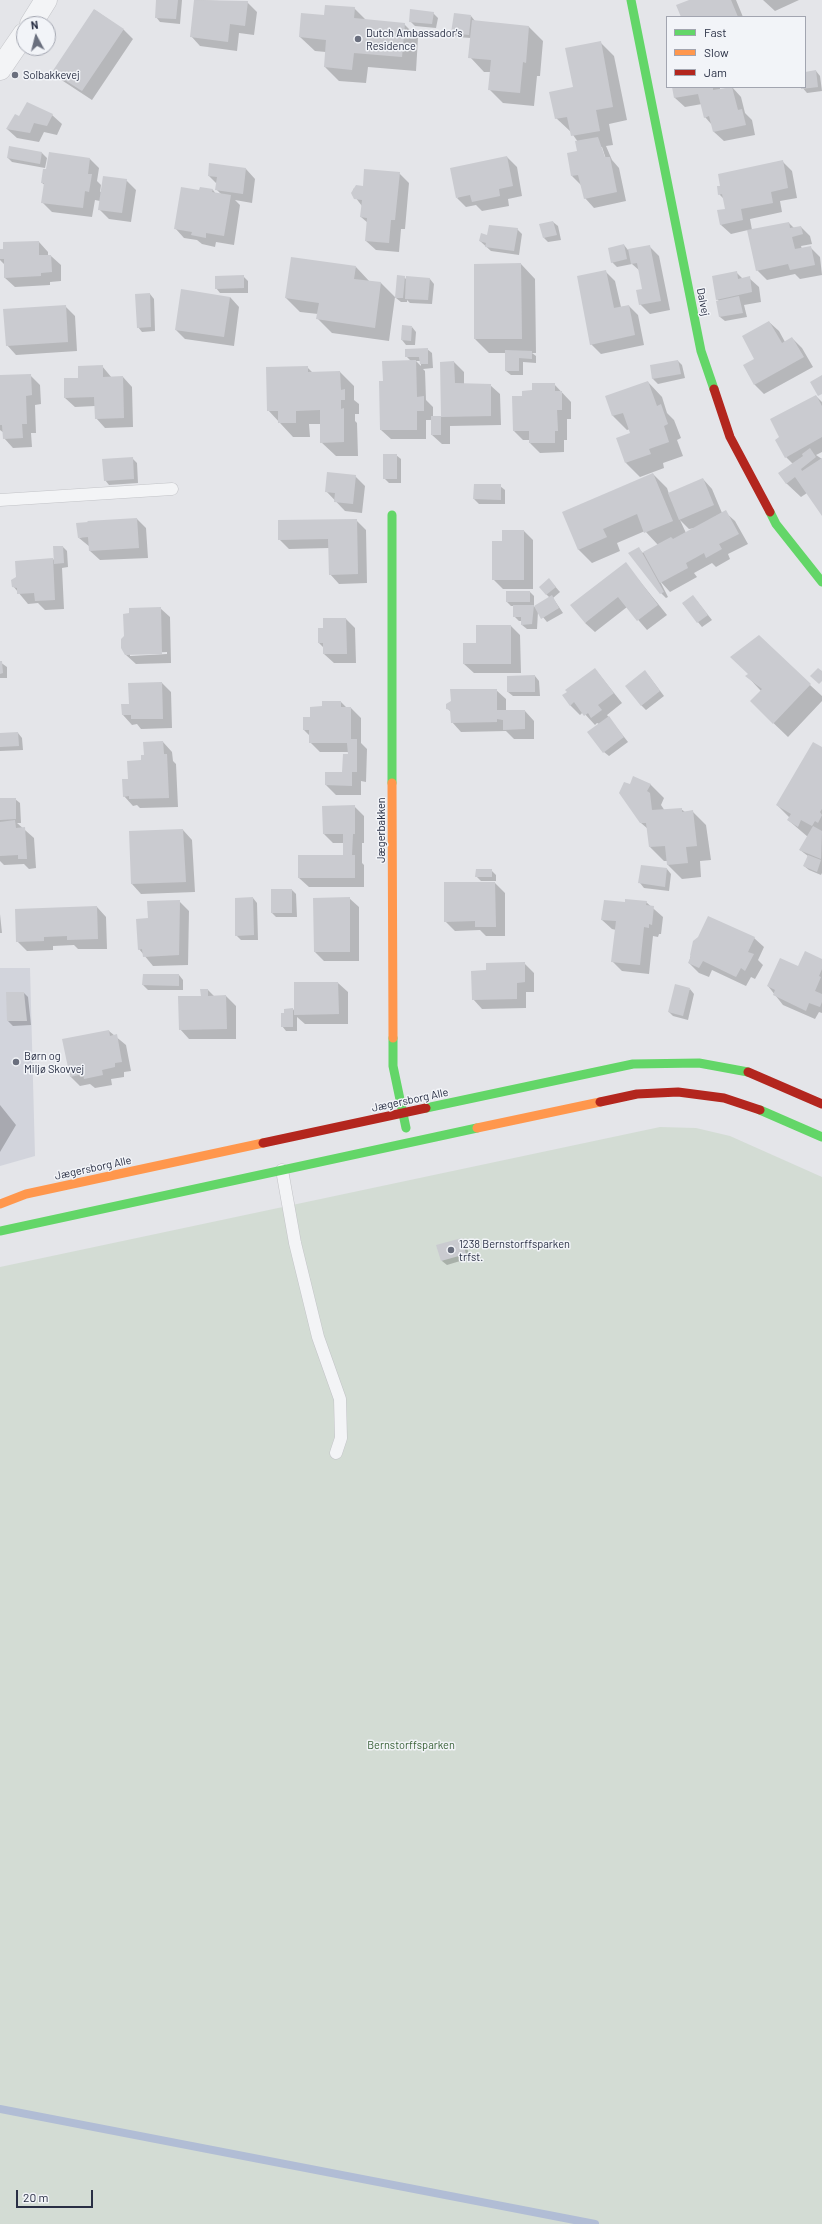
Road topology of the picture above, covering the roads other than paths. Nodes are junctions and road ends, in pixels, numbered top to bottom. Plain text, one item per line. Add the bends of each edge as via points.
1 (46, 0) edge
2 (630, 0) edge
3 (36, 16) edge
4 (16, 46) edge
5 (0, 69) edge
6 (172, 488) dead end
7 (0, 500) edge
8 (392, 515) dead end
9 (822, 582) edge
10 (822, 1104) edge
11 (403, 1114) junction
12 (822, 1137) edge
13 (410, 1143) junction
14 (282, 1170) junction
15 (0, 1204) edge
16 (0, 1231) edge
17 (336, 1453) dead end

1 - 3 street
2 - 9 street, Dalvej via 701,351 730,437 776,524
4 - 5 street
6 - 7 lane
8 - 11 street, Jægerbakken via 393,1066
10 - 11 street, Jægersborg Alle via 745,1071 699,1063 653,1062 633,1064
11 - 13 street, Jægerbakken
11 - 15 street, Jægersborg Alle via 26,1194
12 - 13 street via 770,1113 724,1098 657,1092 637,1094
13 - 14 street
14 - 16 street
14 - 17 lane via 295,1244 318,1337 340,1399 341,1438

